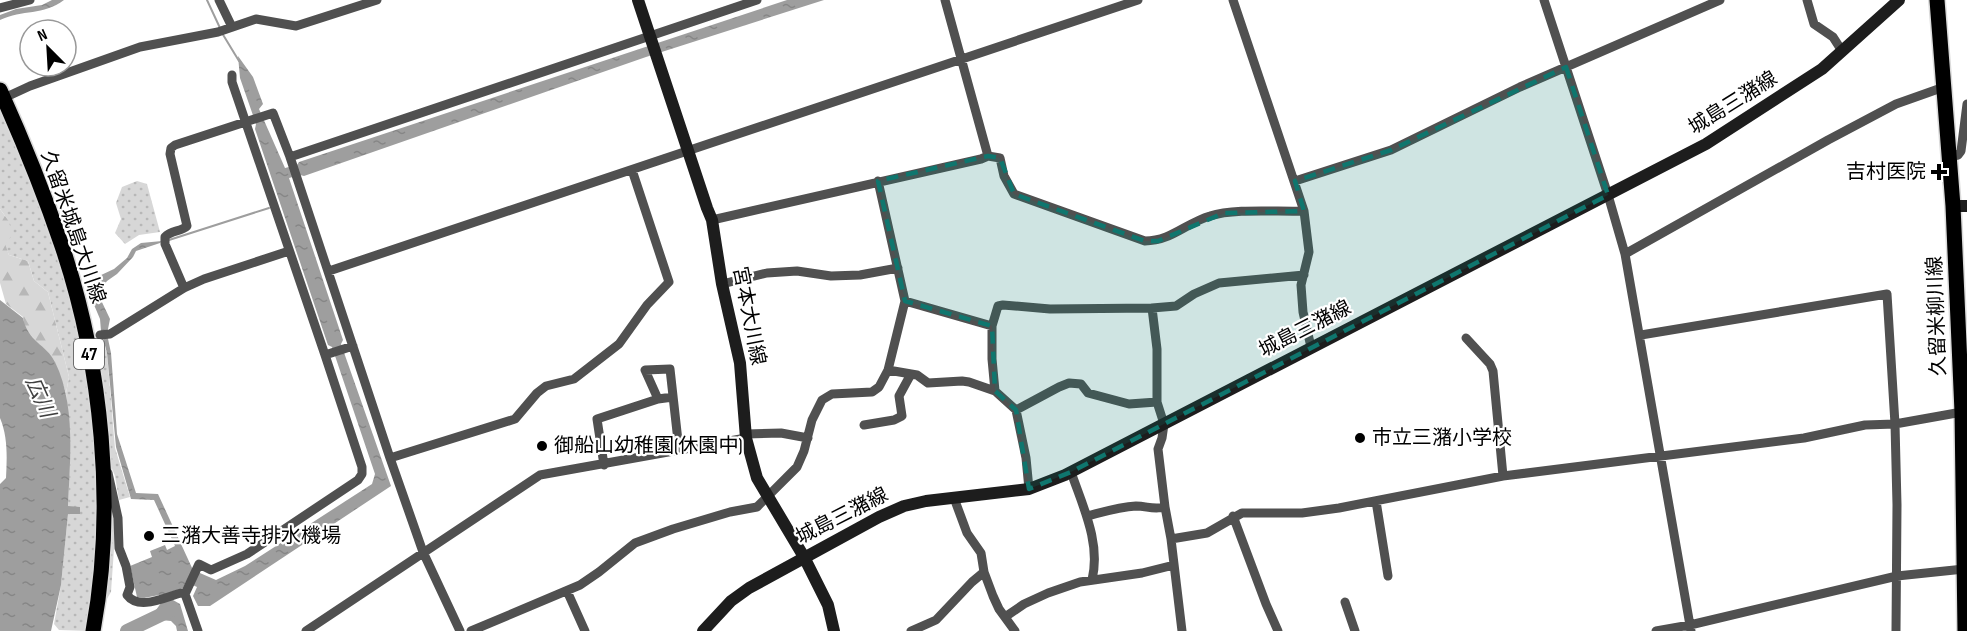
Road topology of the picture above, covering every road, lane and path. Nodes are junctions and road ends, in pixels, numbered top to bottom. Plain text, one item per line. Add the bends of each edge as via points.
1 (30, 0) edge
2 (219, 0) edge
3 (377, 0) edge
4 (638, 0) edge
5 (757, 0) edge
6 (945, 0) edge
7 (1138, 0) edge
8 (1233, 0) edge
9 (1544, 0) edge
10 (1720, 0) edge
11 (1807, 0) edge
12 (1899, 0) edge
13 (1937, 0) edge
14 (0, 8) edge
15 (225, 29) junction
16 (650, 38) junction
17 (1842, 51) junction
18 (962, 59) junction
19 (1566, 67) junction
20 (232, 75) dead end
21 (1944, 87) junction
22 (2, 94) edge
23 (1967, 104) edge
24 (248, 121) junction
25 (688, 150) junction
26 (988, 156) junction
27 (1949, 157) junction
28 (291, 160) junction
29 (632, 170) junction
30 (879, 181) junction
31 (1294, 181) junction
32 (1608, 195) junction
33 (1960, 206) edge
34 (1304, 211) junction
35 (712, 220) junction
36 (289, 251) junction
37 (1625, 254) junction
38 (898, 268) junction
39 (329, 271) junction
40 (1304, 275) junction
41 (722, 284) junction
42 (184, 288) junction
43 (905, 301) junction
44 (1152, 308) junction
45 (992, 326) junction
46 (100, 335) dead end
47 (1641, 335) junction
48 (1466, 338) dead end
49 (349, 347) junction
50 (1311, 347) junction
51 (328, 354) junction
52 (888, 370) junction
53 (911, 374) junction
54 (994, 391) junction
55 (673, 397) junction
56 (658, 399) junction
57 (1157, 402) junction
58 (1016, 410) junction
59 (1962, 412) junction
60 (1895, 423) junction
61 (1164, 424) junction
62 (864, 425) dead end
63 (746, 436) junction
64 (808, 438) junction
65 (679, 450) junction
66 (1662, 456) junction
67 (390, 458) junction
68 (103, 463) junction
69 (604, 465) junction
70 (1071, 472) junction
71 (1503, 476) junction
72 (1029, 489) junction
73 (768, 497) junction
74 (954, 498) junction
75 (1376, 501) junction
76 (1165, 507) junction
77 (1087, 516) junction
78 (1233, 516) junction
79 (1171, 539) junction
80 (423, 552) junction
81 (804, 557) junction
82 (1174, 565) junction
83 (1964, 569) junction
84 (984, 572) junction
85 (1388, 576) dead end
86 (1897, 576) junction
87 (1092, 580) junction
88 (1966, 586) edge
89 (187, 589) junction
90 (567, 591) junction
91 (1345, 602) dead end
92 (1005, 616) junction
93 (1691, 628) edge
94 (93, 631) edge
95 (198, 631) edge
96 (306, 631) edge
97 (460, 631) edge
98 (471, 631) edge
99 (585, 631) edge
100 (703, 631) edge
101 (834, 631) edge
102 (912, 631) edge
103 (1016, 631) edge
104 (1182, 631) edge
105 (1278, 631) edge
106 (1355, 631) edge
107 (1656, 631) edge
108 (1896, 631) edge
109 (1965, 631) edge

1 - 14 street
2 - 15 street
3 - 15 street via 296,26 256,19
4 - 16 main road, 宮本大川線
5 - 16 street
6 - 18 street
7 - 18 street
8 - 31 street
9 - 19 street
10 - 19 street
11 - 17 street via 1814,24 1833,37
12 - 17 main road, 城島三潴線
13 - 21 main road, 久留米柳川線
15 - 22 street via 140,47
16 - 25 main road, 宮本大川線
16 - 28 street
17 - 32 main road, 城島三潴線 via 1822,69 1706,144
18 - 25 street
18 - 26 street
19 - 31 street via 1391,150
19 - 32 street
20 - 24 street
21 - 27 main road, 久留米柳川線
21 - 37 street via 1896,104
22 - 68 main road, 久留米城島大川線 / 47 via 47,204 81,311
23 - 27 street via 1961,151
24 - 28 street via 273,113
24 - 36 street
24 - 42 street via 171,148 187,226 167,234 165,244
25 - 29 street
25 - 35 main road, 宮本大川線
26 - 30 street
26 - 34 street via 1000,158 1014,194 1144,241 1158,241 1208,216
27 - 33 main road, 久留米柳川線
28 - 39 street
29 - 39 street
29 - 67 street via 669,282 619,344 574,379 546,386 515,419
30 - 35 street
30 - 38 street
31 - 34 street
32 - 37 street
32 - 50 main road, 城島三潴線
33 - 59 main road, 久留米柳川線
34 - 40 street via 1309,252
35 - 41 main road, 宮本大川線
36 - 42 street
36 - 51 street
37 - 47 street
38 - 41 street via 860,275 767,273
38 - 43 street
39 - 49 street
40 - 44 street via 1219,283 1176,306
40 - 50 street via 1303,312
41 - 63 main road, 宮本大川線 via 740,363
42 - 46 street via 110,334
43 - 45 street
43 - 52 street
44 - 45 street via 1050,309 1003,305 998,306
44 - 57 street
45 - 54 street
47 - 60 street via 1887,294
47 - 66 street
48 - 71 street via 1493,371
49 - 51 street
49 - 67 street
50 - 61 main road, 城島三潴線
51 - 89 street via 362,474 247,554 211,570 199,564
52 - 53 street
52 - 64 street via 872,392 832,394 822,400
53 - 54 street via 928,383 962,381
53 - 62 street via 899,396 902,416
54 - 58 street
55 - 56 street
55 - 56 street via 670,369 645,370
55 - 65 street
56 - 69 street via 597,419
57 - 58 street via 1129,404 1069,383
57 - 61 street
58 - 72 street
59 - 60 street
59 - 83 main road, 久留米柳川線
60 - 66 street
60 - 86 street
61 - 70 main road, 城島三潴線
61 - 76 street via 1158,449
63 - 64 street via 782,433
63 - 65 street
63 - 73 main road, 宮本大川線 via 757,478
64 - 73 street via 796,467
65 - 69 street
66 - 71 street
66 - 93 street
67 - 80 street
68 - 89 street via 110,476 119,548 132,601 142,604
68 - 94 main road, 久留米城島大川線 / 47 via 104,558
69 - 80 street via 540,475
70 - 72 main road, 城島三潴線
70 - 77 street
71 - 75 street
72 - 74 main road, 城島三潴線
73 - 81 main road, 宮本大川線
73 - 90 street via 758,507 730,512 635,543
74 - 81 main road, 城島三潴線 via 904,506
74 - 84 street via 967,533 981,554
75 - 78 street via 1302,513
75 - 85 street
76 - 77 street via 1123,507
76 - 79 street
77 - 87 street via 1096,558
78 - 79 street via 1207,533
78 - 105 street
79 - 82 street
80 - 96 street
80 - 97 street
81 - 100 main road, 城島三潴線 via 731,601
81 - 101 main road, 宮本大川線 via 828,605
82 - 87 street
82 - 104 street
83 - 86 street
83 - 88 main road, 久留米柳川線
84 - 92 street
84 - 102 street via 936,620
86 - 93 street
86 - 108 street
87 - 92 street via 1048,593
88 - 109 main road, 久留米柳川線
89 - 95 street
90 - 98 street
90 - 99 street
91 - 106 street
92 - 103 street
93 - 107 street

